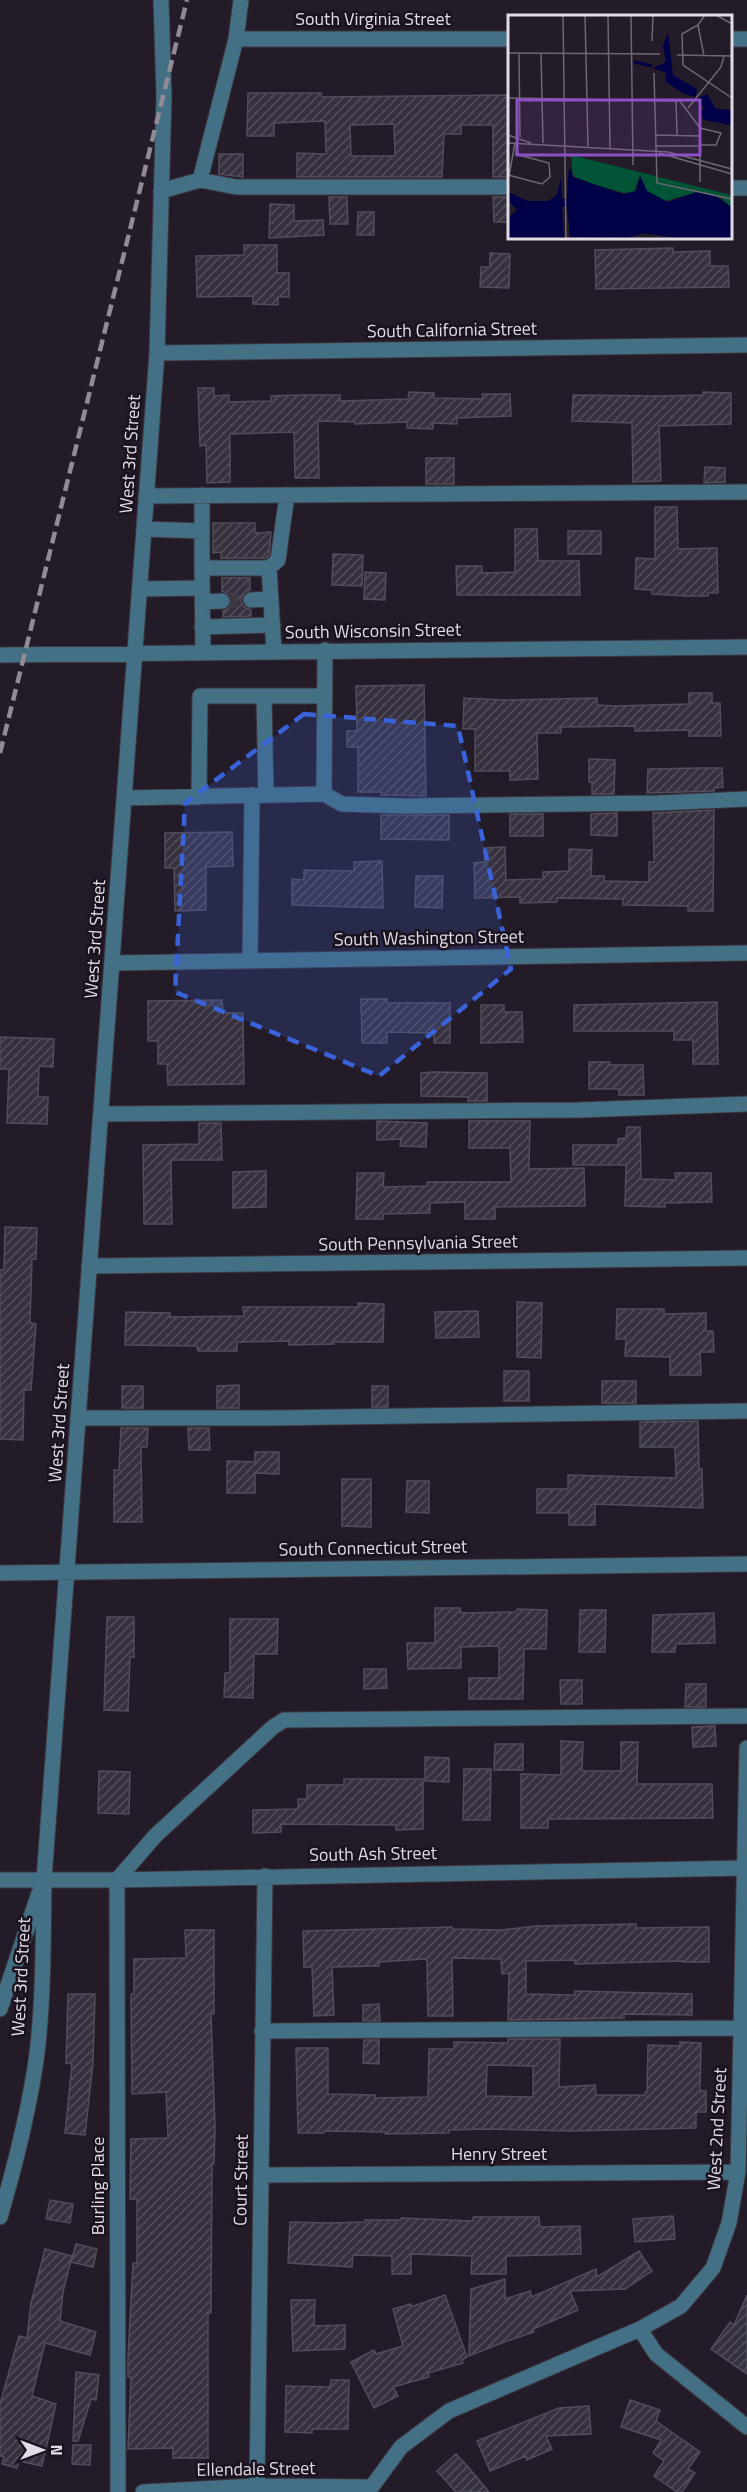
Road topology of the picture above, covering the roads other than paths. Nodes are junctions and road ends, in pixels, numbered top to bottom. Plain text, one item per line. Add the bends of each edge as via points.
1 (161, 0) edge
2 (241, 0) edge
3 (236, 39) junction
4 (508, 39) edge
5 (200, 180) junction
6 (508, 187) edge
7 (161, 191) junction
8 (747, 345) edge
9 (157, 353) junction
10 (747, 492) edge
11 (202, 495) junction
12 (287, 495) junction
13 (146, 496) junction
14 (144, 529) junction
15 (202, 531) junction
16 (202, 568) junction
17 (269, 568) junction
18 (140, 589) junction
19 (202, 595) junction
20 (271, 599) junction
21 (250, 600) tunnel mouth
22 (222, 601) tunnel mouth
23 (273, 625) junction
24 (202, 627) junction
25 (747, 647) edge
26 (325, 650) junction
27 (274, 651) junction
28 (135, 652) junction
29 (203, 652) junction
30 (0, 656) edge
31 (264, 696) junction
32 (326, 696) junction
33 (324, 794) junction
34 (259, 795) junction
35 (199, 797) junction
36 (124, 798) junction
37 (747, 799) edge
38 (747, 953) edge
39 (250, 961) junction
40 (112, 963) junction
41 (747, 1104) edge
42 (102, 1114) junction
43 (747, 1258) edge
44 (89, 1266) junction
45 (747, 1411) edge
46 (79, 1418) junction
47 (747, 1564) edge
48 (67, 1571) junction
49 (0, 1573) edge
50 (747, 1716) edge
51 (747, 1748) edge
52 (746, 1868) edge
53 (265, 1875) junction
54 (44, 1879) junction
55 (0, 1880) edge
56 (117, 1880) junction
57 (0, 2010) edge
58 (741, 2028) junction
59 (262, 2031) junction
60 (738, 2172) junction
61 (261, 2175) junction
62 (0, 2217) edge
63 (640, 2329) junction
64 (747, 2427) edge
65 (257, 2486) junction
66 (369, 2490) edge
67 (118, 2492) edge
68 (143, 2492) edge

1 - 7 street, West 3rd Street
2 - 3 street
3 - 4 street, South Virginia Street
3 - 5 street
5 - 6 street via 236,187
5 - 7 street
7 - 9 street, West 3rd Street
8 - 9 street, South California Street
9 - 13 street, West 3rd Street
10 - 12 street
11 - 12 street
11 - 13 street
11 - 15 street
12 - 17 street via 278,560
13 - 14 street, West 3rd Street
14 - 15 street
14 - 18 street, West 3rd Street
15 - 16 street
16 - 17 street
16 - 19 street
17 - 20 street
18 - 19 street
18 - 28 street, West 3rd Street
19 - 22 street
19 - 24 street
20 - 21 street
20 - 23 street
23 - 24 street
23 - 27 street
24 - 29 street
25 - 26 street, South Wisconsin Street
26 - 27 street, South Wisconsin Street
26 - 32 street
27 - 29 street, South Wisconsin Street
28 - 29 street, South Wisconsin Street
28 - 30 street, South Wisconsin Street
28 - 36 street, West 3rd Street
31 - 32 street
31 - 34 street
31 - 35 street via 200,696
32 - 33 street
33 - 34 street
33 - 37 street via 342,804 405,806
34 - 35 street
34 - 39 street
35 - 36 street
36 - 40 street, West 3rd Street
38 - 39 street, South Washington Street
39 - 40 street, South Washington Street
40 - 42 street, West 3rd Street
41 - 42 street via 579,1110
42 - 44 street, West 3rd Street
43 - 44 street, South Pennsylvania Street
44 - 46 street, West 3rd Street
45 - 46 street
46 - 48 street, West 3rd Street
47 - 48 street, South Connecticut Street
48 - 49 street, South Connecticut Street
48 - 54 street, West 3rd Street
50 - 56 street via 284,1720 155,1836
51 - 52 street, West 2nd Street
52 - 53 street, South Ash Street
52 - 58 street, West 2nd Street
53 - 56 street, South Ash Street
53 - 59 street, Court Street
54 - 55 street, South Ash Street
54 - 56 street, South Ash Street
54 - 57 street, West 3rd Street
54 - 62 street, West 3rd Street via 36,2062
56 - 67 street, Burling Place
58 - 59 street
58 - 60 street, West 2nd Street
59 - 61 street, Court Street
60 - 61 street, Henry Street
60 - 63 street, West 2nd Street via 729,2223 713,2268 681,2306
61 - 65 street, Court Street
63 - 64 street via 656,2354
63 - 66 street, West 2nd Street via 449,2411 401,2447
65 - 66 street, Ellendale Street
65 - 68 street, Ellendale Street

